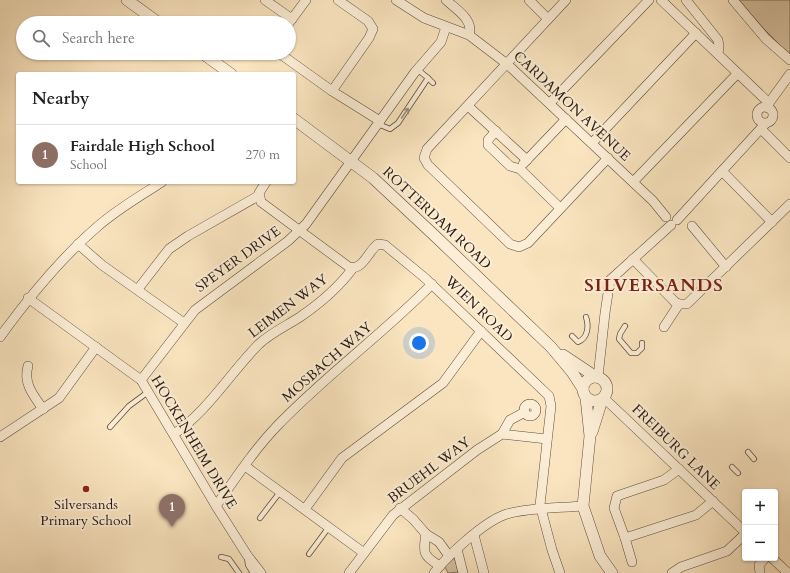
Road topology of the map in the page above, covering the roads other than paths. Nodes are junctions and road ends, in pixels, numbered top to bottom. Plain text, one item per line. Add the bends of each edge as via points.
1 (127, 0) edge
2 (265, 0) edge
3 (306, 0) edge
4 (338, 0) edge
5 (396, 0) edge
6 (446, 0) edge
7 (529, 0) edge
8 (566, 0) edge
9 (649, 0) edge
10 (661, 0) edge
11 (686, 0) edge
12 (733, 0) edge
13 (149, 16) edge
14 (284, 16) edge
15 (294, 16) edge
16 (548, 19) junction
17 (446, 27) junction
18 (696, 33) junction
19 (469, 36) junction
20 (718, 54) junction
21 (216, 60) edge
22 (289, 60) edge
23 (790, 60) edge
24 (507, 64) junction
25 (417, 69) junction
26 (229, 72) edge
27 (737, 74) junction
28 (790, 74) edge
29 (426, 80) junction
30 (433, 83) dead end
31 (332, 91) junction
32 (550, 103) junction
33 (769, 105) junction
34 (468, 106) junction
35 (566, 119) junction
36 (296, 120) edge
37 (379, 122) junction
38 (763, 126) junction
39 (496, 131) junction
40 (592, 143) junction
41 (608, 158) junction
42 (790, 158) edge
43 (527, 160) junction
44 (352, 161) junction
45 (520, 169) junction
46 (722, 171) junction
47 (633, 182) junction
48 (159, 184) edge
49 (264, 184) edge
50 (258, 196) junction
51 (790, 204) edge
52 (560, 208) junction
53 (671, 219) junction
54 (772, 222) junction
55 (692, 226) dead end
56 (299, 231) junction
57 (78, 244) junction
58 (633, 259) junction
59 (726, 267) junction
60 (353, 268) junction
61 (432, 284) junction
62 (138, 289) junction
63 (28, 298) junction
64 (678, 304) junction
65 (586, 317) dead end
66 (184, 323) junction
67 (625, 326) dead end
68 (664, 327) dead end
69 (481, 331) junction
70 (572, 336) dead end
71 (0, 337) edge
72 (642, 343) dead end
73 (551, 347) junction
74 (96, 348) junction
75 (28, 366) dead end
76 (597, 377) junction
77 (141, 380) junction
78 (148, 392) junction
79 (585, 394) junction
80 (603, 399) junction
81 (43, 409) junction
82 (525, 412) dead end
83 (110, 427) dead end
84 (174, 434) junction
85 (502, 434) junction
86 (590, 436) junction
87 (0, 437) edge
88 (547, 438) junction
89 (748, 452) dead end
90 (754, 459) dead end
91 (245, 466) junction
92 (732, 466) dead end
93 (678, 468) junction
94 (738, 473) dead end
95 (280, 492) junction
96 (713, 501) junction
97 (216, 506) junction
98 (583, 506) junction
99 (400, 508) junction
100 (305, 509) junction
101 (540, 510) junction
102 (260, 518) dead end
103 (329, 527) junction
104 (742, 530) edge
105 (426, 534) junction
106 (474, 535) junction
107 (742, 536) edge
108 (625, 538) junction
109 (457, 549) junction
110 (364, 553) junction
111 (309, 554) dead end
112 (449, 556) junction
113 (221, 557) dead end
114 (762, 561) edge
115 (775, 561) edge
116 (632, 562) dead end
117 (437, 571) edge
118 (239, 573) edge
119 (258, 573) edge
120 (349, 573) edge
121 (463, 573) edge
122 (484, 573) edge
123 (560, 573) edge
124 (612, 573) edge
125 (672, 573) edge
126 (760, 573) edge
127 (788, 573) edge

1 - 13 street
2 - 14 street
3 - 15 street
4 - 31 street via 368,21 373,29
5 - 17 street, CARDAMON AVENUE via 424,18
6 - 19 street via 469,23
7 - 16 street
8 - 16 street
9 - 32 street
10 - 18 street
11 - 20 street via 718,40
12 - 23 street via 766,40
16 - 24 street
17 - 19 street, CARDAMON AVENUE
17 - 25 street, SPEYER DRIVE via 441,42
18 - 20 street
18 - 40 street
19 - 24 street, CARDAMON AVENUE
20 - 27 street
21 - 26 street
22 - 31 street
24 - 32 street, CARDAMON AVENUE
24 - 34 street
25 - 29 lane
25 - 37 street, SPEYER DRIVE
27 - 33 street
27 - 47 street
28 - 33 street
29 - 30 lane
37 -> 29 lane via 390,129 394,127
31 - 37 street
32 - 35 street, CARDAMON AVENUE
33 - 38 street via 757,112 758,120
34 - 39 street
34 - 52 street via 427,149 424,156 428,165 515,246 521,247 528,243
35 - 40 street, CARDAMON AVENUE
35 - 43 street
36 - 44 street, ROTTERDAM ROAD
37 - 44 street, SPEYER DRIVE
38 - 42 street
38 - 46 street
39 - 43 street
39 - 45 street via 488,140 488,144 510,166
40 - 41 street, CARDAMON AVENUE
41 - 47 street, CARDAMON AVENUE
41 - 52 street
43 - 45 street
44 - 56 street, SPEYER DRIVE
44 - 73 street, ROTTERDAM ROAD
45 - 52 street
46 - 53 street
46 - 54 street
47 - 53 street, CARDAMON AVENUE
48 - 57 street via 103,222
49 - 50 street
50 - 56 street via 261,202
50 - 62 street via 169,249
51 - 54 street
53 - 58 street
54 - 59 street
55 - 59 street
56 - 60 street
56 - 66 street, SPEYER DRIVE via 202,304
57 - 62 street via 102,265
57 - 63 street
58 - 64 street
58 - 76 street via 609,283
59 - 64 street via 691,301 687,304
60 - 61 street, WIEN ROAD via 359,266 373,248 381,244 390,248
60 - 84 street, LEIMEN WAY via 341,283 300,317 260,344 199,414
61 - 69 street, WIEN ROAD
61 - 91 street, MOSBACH WAY via 395,321 304,399 273,430
62 - 66 street
63 - 71 street
63 - 74 street, HOCKENHEIM DRIVE
64 - 68 street
65 - 70 lane via 588,325 585,336 578,342
66 - 77 street, SPEYER DRIVE
67 - 72 lane via 619,339 631,353 637,353 642,348
69 - 88 street, WIEN ROAD via 549,396 551,406
69 - 100 street via 443,383 342,458
73 - 76 street, ROTTERDAM ROAD
73 - 79 street, ROTTERDAM ROAD via 569,368
74 - 77 street, HOCKENHEIM DRIVE
74 - 81 street via 59,398
75 - 81 street via 27,382
76 - 79 street via 587,380
76 - 80 street via 607,385 608,391
77 - 78 street, HOCKENHEIM DRIVE
78 - 83 lane via 129,406
78 - 84 street, HOCKENHEIM DRIVE
79 - 80 street via 594,402
79 - 86 street
80 - 86 street
80 - 93 street, FREIBURG LANE
81 - 87 street
82 - 85 street, BRUEHL WAY via 510,420
84 - 97 street, HOCKENHEIM DRIVE
85 - 88 street
85 - 99 street, BRUEHL WAY
86 - 98 street
88 - 101 street, WIEN ROAD
89 - 90 lane
91 - 95 street
91 - 97 street, MOSBACH WAY
92 - 94 lane
93 - 96 street, FREIBURG LANE
93 - 108 street via 664,480 617,496 614,508
95 - 100 street
95 - 102 lane
96 - 104 street, FREIBURG LANE
96 - 108 street via 696,515
97 - 119 street, HOCKENHEIM DRIVE
98 - 101 street
98 - 124 street via 600,556
99 - 105 street
99 - 110 street, BRUEHL WAY
100 - 103 street
101 - 106 street via 504,515
101 - 123 street, WIEN ROAD
103 - 110 street
103 - 111 lane
105 - 112 street via 440,544
105 - 117 street via 425,554
106 - 109 street
106 - 122 street
107 - 125 street via 727,551 681,567
108 - 116 street
109 - 112 street
109 - 121 street
110 - 120 street, BRUEHL WAY
112 - 117 street
113 - 118 lane via 229,559
114 - 126 street via 759,565
115 - 127 street

